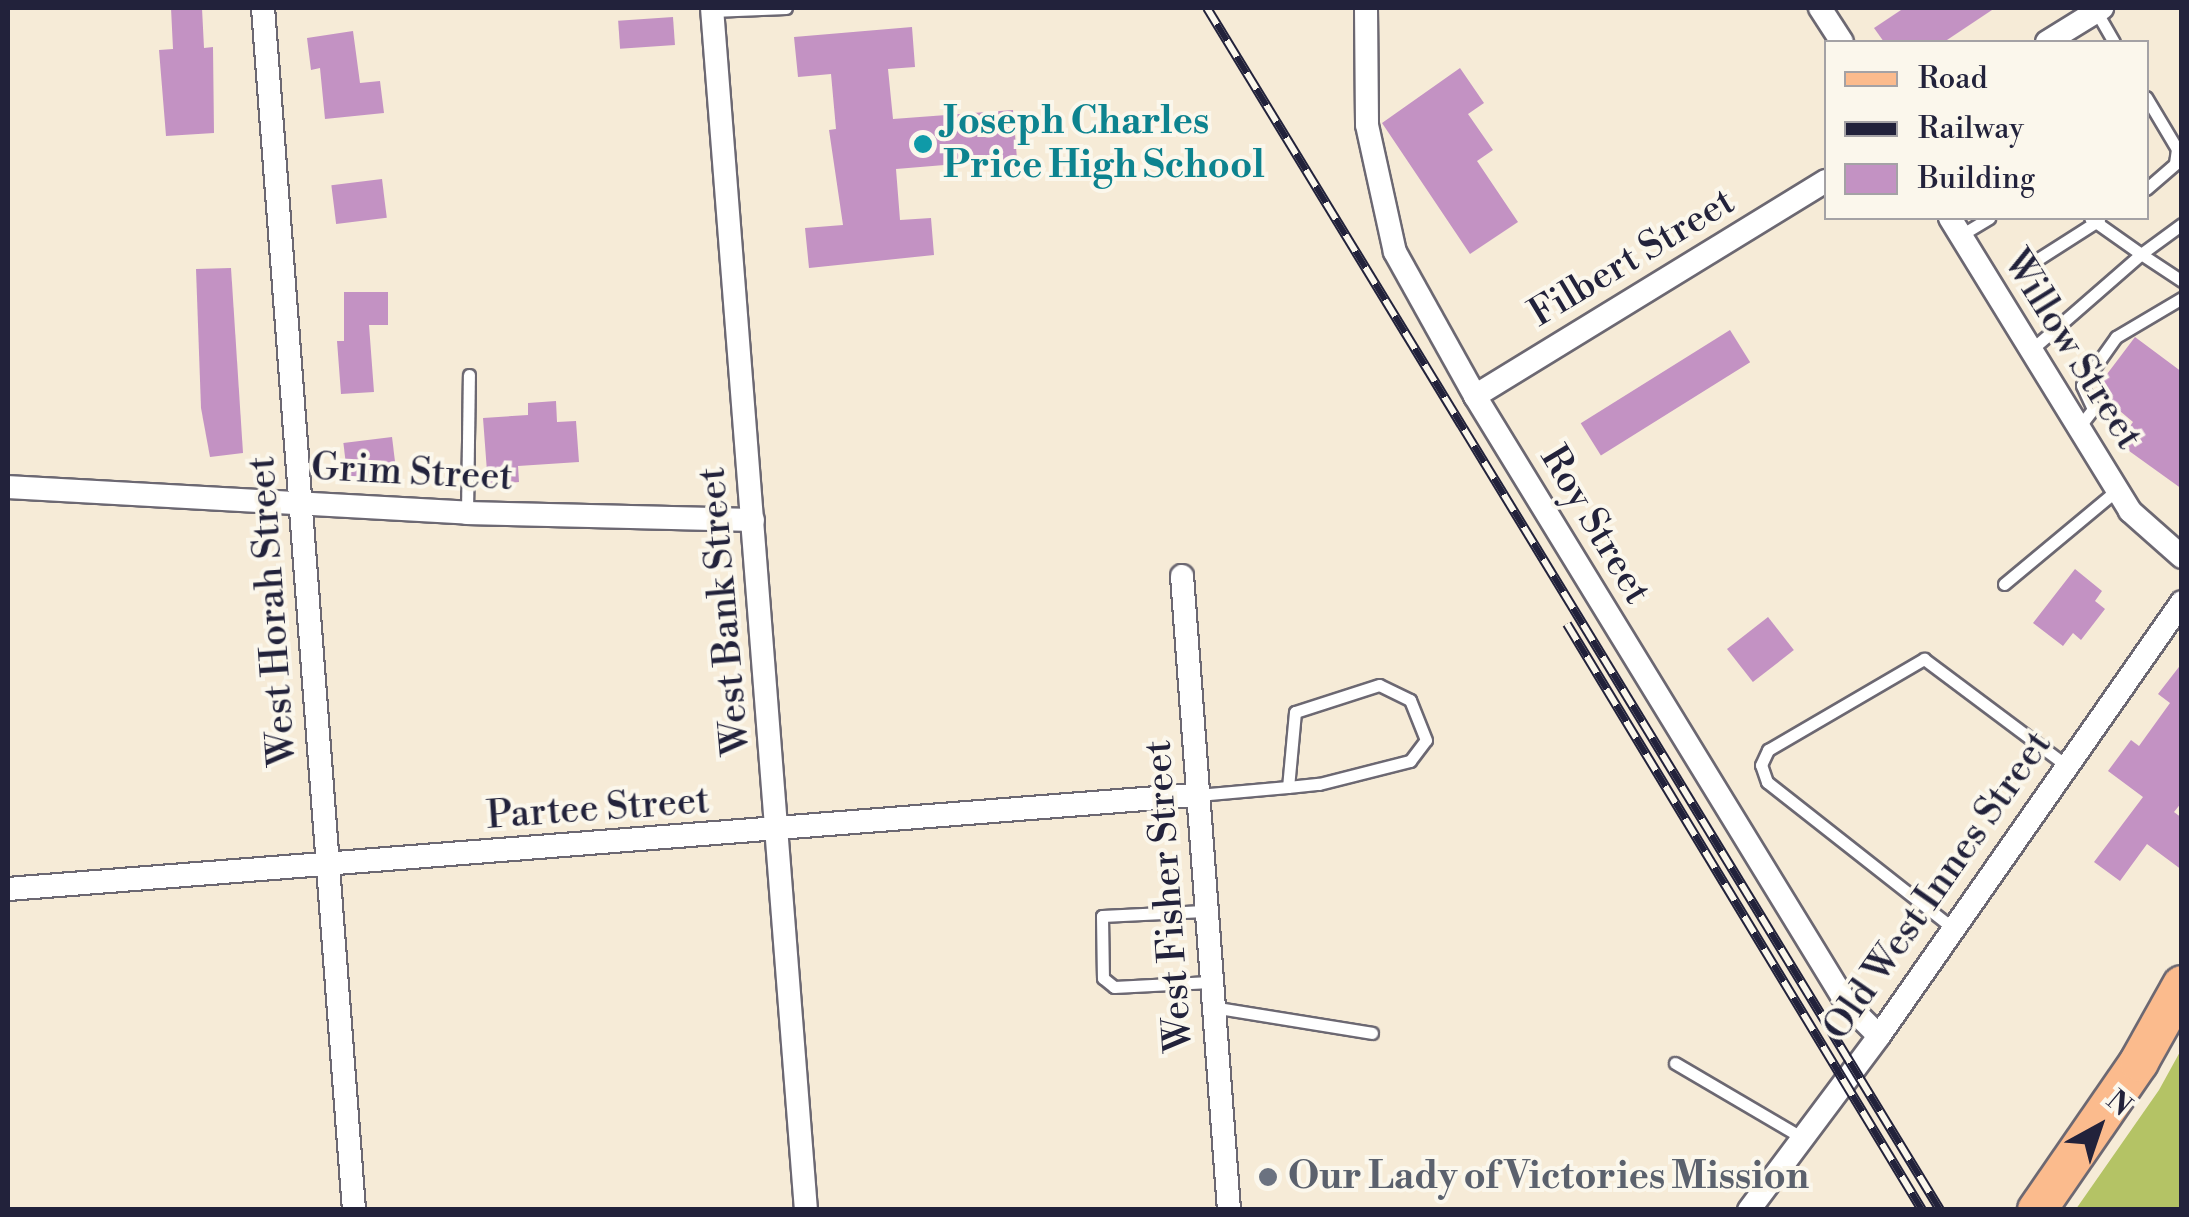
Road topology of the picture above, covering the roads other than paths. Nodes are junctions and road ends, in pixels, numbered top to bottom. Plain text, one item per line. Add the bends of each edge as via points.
1 (263, 8) edge
2 (786, 8) edge
3 (1366, 8) edge
4 (1820, 8) edge
5 (712, 9) edge
6 (2099, 9) edge
7 (1841, 40) edge
8 (2050, 40) edge
9 (2113, 40) edge
10 (2152, 117) edge
11 (1824, 182) edge
12 (2149, 186) edge
13 (1980, 220) edge
14 (2096, 220) edge
15 (2098, 220) edge
16 (2182, 224) edge
17 (1955, 226) edge
18 (2141, 254) junction
19 (2024, 268) dead end
20 (2182, 281) edge
21 (2182, 298) edge
22 (2031, 350) junction
23 (469, 375) dead end
24 (1475, 396) junction
25 (2078, 427) junction
26 (8, 487) edge
27 (2118, 490) junction
28 (300, 502) junction
29 (468, 513) junction
30 (753, 520) junction
31 (2182, 557) edge
32 (1182, 576) dead end
33 (2004, 584) dead end
34 (2182, 602) edge
35 (2067, 766) junction
36 (1288, 787) junction
37 (1194, 796) junction
38 (778, 831) junction
39 (327, 862) junction
40 (8, 890) edge
41 (1204, 911) junction
42 (1954, 928) junction
43 (1210, 982) junction
44 (2182, 985) edge
45 (1212, 1007) junction
46 (1372, 1034) dead end
47 (1879, 1036) junction
48 (1675, 1063) dead end
49 (1802, 1137) junction
50 (354, 1210) edge
51 (806, 1210) edge
52 (1229, 1210) edge
53 (1749, 1210) edge
54 (2037, 1210) edge

1 - 28 street, West Horah Street
2 - 5 lane
3 - 24 street, Roy Street via 1368,125 1395,252
4 - 7 street
5 - 30 street, West Bank Street
6 - 8 street
6 - 9 lane
10 - 12 lane via 2177,149 2175,164
11 - 24 street, Filbert Street
13 - 17 lane
14 - 19 lane
15 - 18 lane
16 - 18 lane
17 - 22 street, Willow Street
18 - 20 lane
18 - 22 lane
21 - 25 lane via 2116,337 2082,385 2093,409
22 - 25 street, Willow Street
23 - 29 lane
24 - 47 street, Roy Street via 1848,1004
25 - 27 street, Willow Street
26 - 28 street, Grim Street
27 - 31 street, Willow Street via 2158,541
27 - 33 lane
28 - 29 street, Grim Street
28 - 39 street, West Horah Street
29 - 30 street, Grim Street
30 - 38 street, West Bank Street
32 - 37 street, West Fisher Street
34 - 35 street, Old West Innes Street
35 - 42 street, Old West Innes Street
35 - 42 lane via 1924,659 1768,750 1761,765 1767,782
36 - 36 lane via 1379,773 1410,761 1426,740 1410,700 1379,686 1294,712
36 - 37 lane
37 - 38 street, Partee Street
37 - 41 street, West Fisher Street
38 - 39 street, Partee Street
38 - 51 street, West Bank Street
39 - 40 street, Partee Street
39 - 50 street, West Horah Street
41 - 43 street, West Fisher Street
41 - 43 lane via 1102,916 1104,978 1114,987
42 - 47 street, Old West Innes Street
43 - 45 street, West Fisher Street
44 - 54 main road via 2140,1062
45 - 46 lane
45 - 52 street, West Fisher Street
47 - 49 street, Old West Innes Street
48 - 49 lane
49 - 53 street, Old West Innes Street

